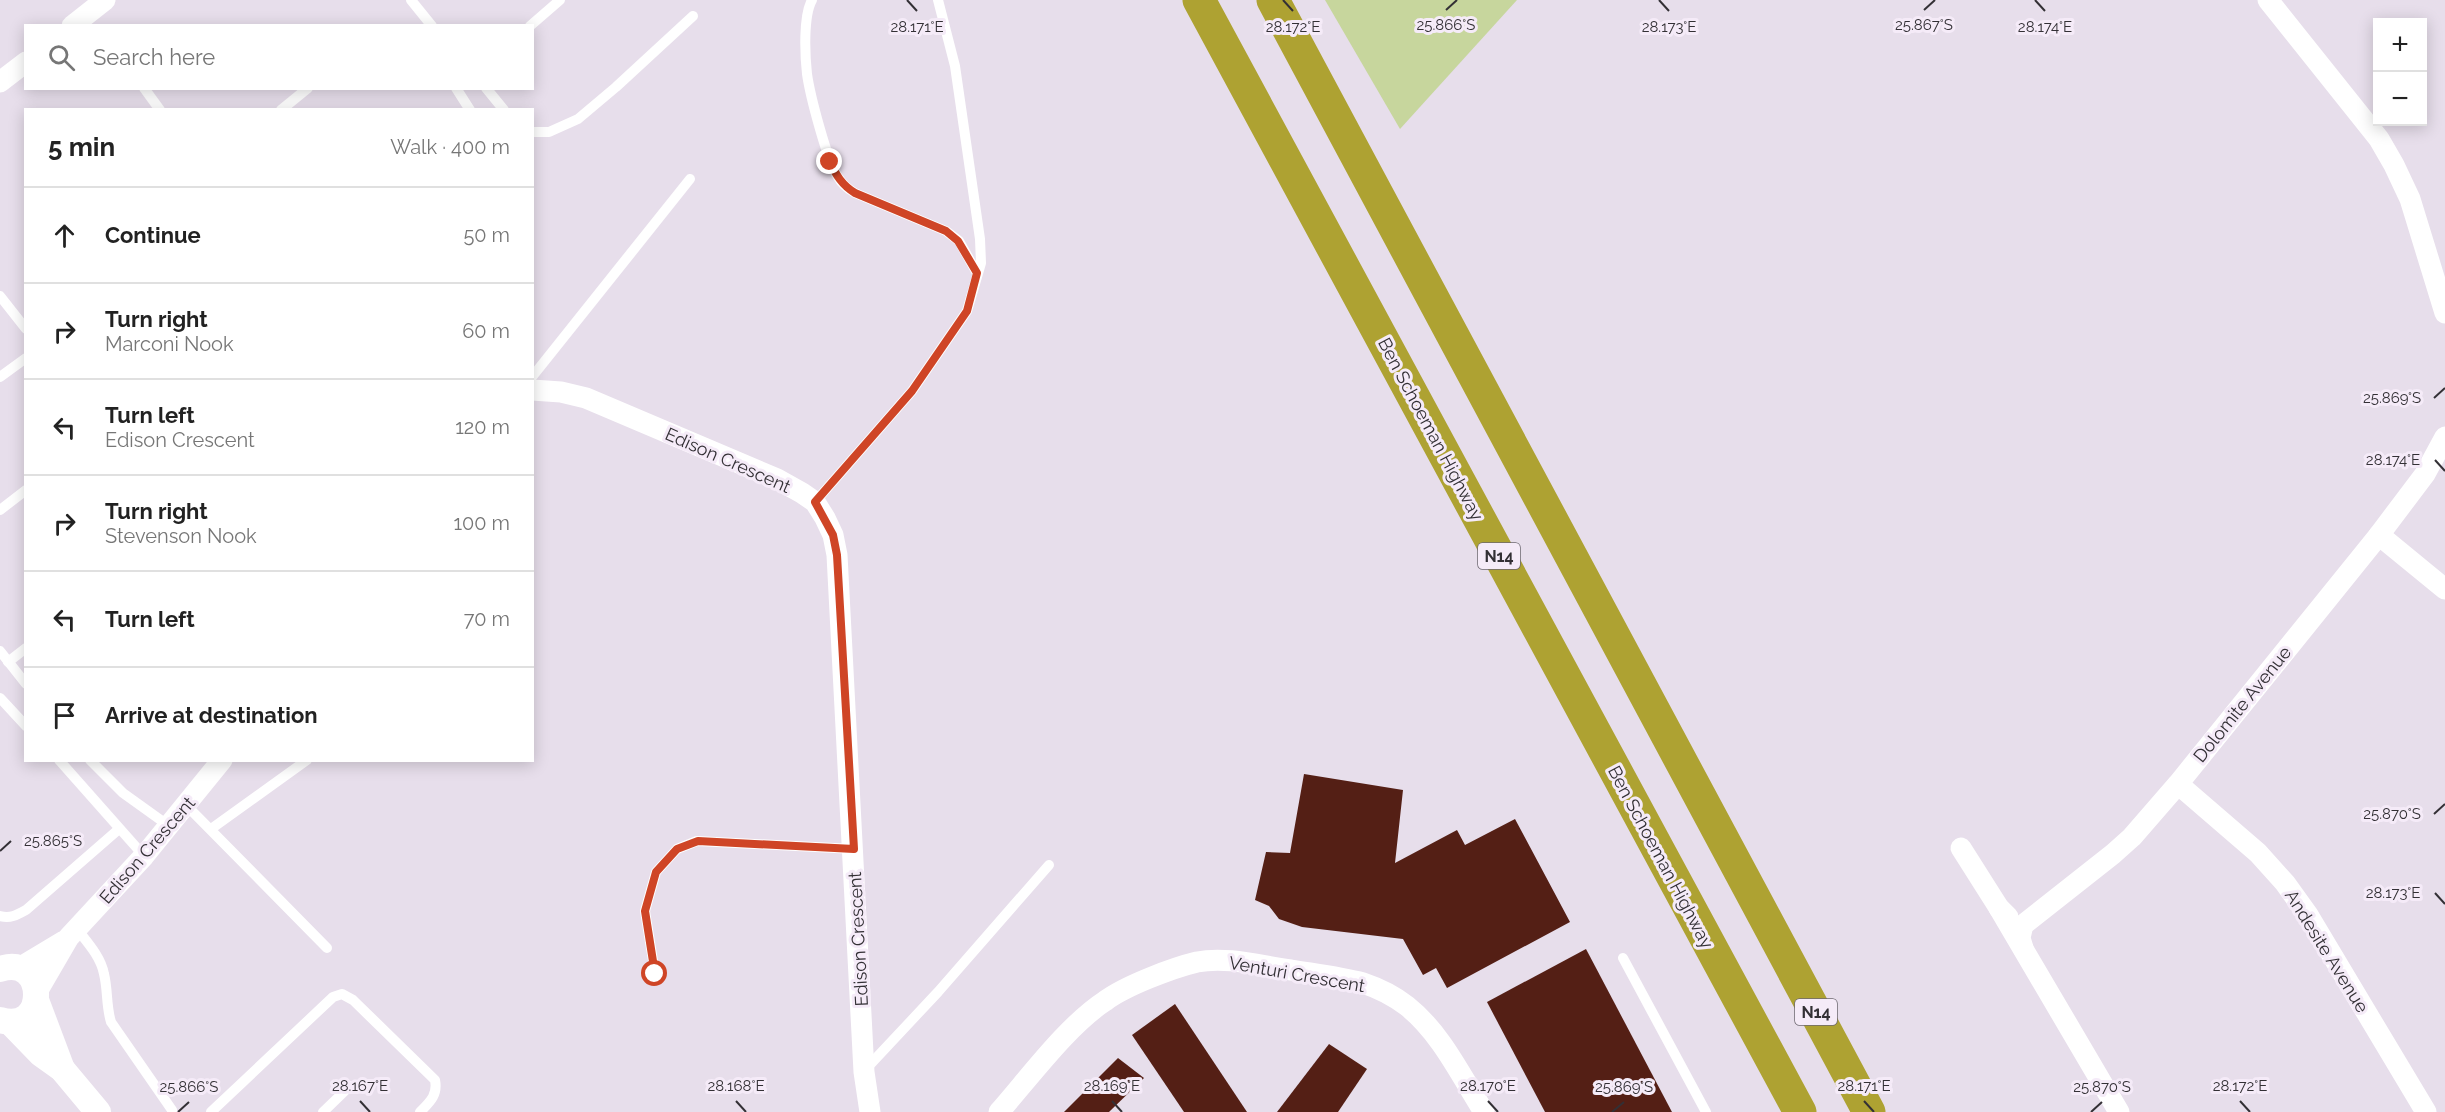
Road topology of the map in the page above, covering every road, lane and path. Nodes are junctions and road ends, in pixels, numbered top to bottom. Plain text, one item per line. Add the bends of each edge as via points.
1 (105, 0) edge
2 (411, 0) edge
3 (560, 0) edge
4 (812, 0) edge
5 (938, 0) edge
6 (1199, 0) edge
7 (1273, 0) edge
8 (2268, 0) edge
9 (693, 16) dead end
10 (85, 22) edge
11 (430, 24) edge
12 (532, 24) edge
13 (24, 64) edge
14 (0, 82) edge
15 (145, 90) edge
16 (305, 90) edge
17 (457, 90) edge
18 (488, 90) edge
19 (159, 108) edge
20 (283, 108) edge
21 (469, 108) edge
22 (502, 108) edge
23 (534, 132) edge
24 (690, 179) dead end
25 (977, 273) junction
26 (0, 296) edge
27 (2445, 313) edge
28 (24, 326) edge
29 (24, 359) edge
30 (534, 374) edge
31 (0, 377) edge
32 (534, 390) edge
33 (2445, 437) edge
34 (24, 492) edge
35 (815, 502) junction
36 (0, 510) edge
37 (2379, 535) junction
38 (2445, 589) edge
39 (24, 650) edge
40 (0, 651) edge
41 (8, 662) junction
42 (24, 682) edge
43 (0, 698) edge
44 (24, 724) edge
45 (61, 762) edge
46 (92, 762) edge
47 (220, 762) edge
48 (304, 762) edge
49 (2178, 784) junction
50 (186, 805) junction
51 (169, 826) junction
52 (119, 829) junction
53 (211, 829) junction
54 (1961, 848) dead end
55 (854, 849) junction
56 (144, 856) junction
57 (1048, 865) dead end
58 (1999, 908) junction
59 (1763, 911) junction
60 (2034, 914) junction
61 (0, 916) edge
62 (73, 933) junction
63 (327, 948) dead end
64 (2023, 948) junction
65 (1623, 958) dead end
66 (6, 968) edge
67 (655, 974) dead end
68 (37, 996) junction
69 (5, 1021) edge
70 (62, 1069) junction
71 (864, 1072) junction
72 (350, 1086) dead end
73 (172, 1110) dead end
74 (98, 1112) edge
75 (212, 1112) edge
76 (323, 1112) edge
77 (420, 1112) edge
78 (870, 1112) edge
79 (999, 1112) edge
80 (1484, 1112) edge
81 (1706, 1112) edge
82 (1800, 1112) edge
83 (1869, 1112) edge
84 (1879, 1112) edge
85 (2119, 1112) edge
86 (2426, 1112) edge

1 - 10 street
2 - 11 lane
3 - 12 lane
4 - 25 lane via 807,24 807,75 837,177 855,193 946,231 958,241
5 - 25 lane via 955,66 965,129 982,253
6 - 82 highway, Ben Schoeman Highway / N14
7 - 59 highway, N14
8 - 27 street via 2379,139 2394,165 2410,199
9 - 23 lane via 578,119 549,132
13 - 14 street
15 - 19 lane
16 - 20 lane
17 - 21 lane
18 - 22 lane
24 - 30 lane
25 - 35 lane via 967,311 912,391
26 - 28 lane
29 - 31 lane
32 - 35 street, Edison Crescent via 586,398 777,479
33 - 37 street, Dolomite Avenue via 2425,474
34 - 36 lane
35 - 55 street, Edison Crescent via 833,535 837,555
37 - 38 street
37 - 49 street, Dolomite Avenue
39 - 41 lane
40 - 41 lane
41 - 42 lane
43 - 44 lane
45 - 52 lane
46 - 51 lane via 123,793
47 - 50 street, Edison Crescent
48 - 53 lane
49 - 60 street, Dolomite Avenue via 2113,855
49 - 86 street, Andesite Avenue via 2258,853 2285,884 2308,915
50 - 51 street, Edison Crescent
50 - 53 lane
51 - 56 street, Edison Crescent
52 - 56 lane
52 - 61 lane via 26,910 7,918
53 - 63 lane
54 - 58 street
55 - 67 lane via 698,841 677,849 656,872 645,911
55 - 71 street, Edison Crescent
56 - 62 street, Edison Crescent
57 - 71 lane
58 - 60 street via 2010,919 2024,920
58 - 64 street
59 - 83 highway, N14
59 - 84 highway
60 - 64 street, Dolomite Avenue via 2020,932
62 - 66 street, Edison Crescent
62 - 68 street, Edison Crescent
62 - 73 lane via 94,951 104,973 111,1022
64 - 85 street
65 - 81 lane
66 - 68 street via 33,980
68 - 69 street via 27,1016
68 - 70 street
69 - 70 street
70 - 74 street
71 - 78 street, Edison Crescent
72 - 76 lane
75 - 77 lane via 333,997 342,994 353,1000 435,1080 437,1090
79 - 80 street, Venturi Crescent via 1104,1001 1172,971 1209,961 1332,977 1363,983 1391,996 1440,1041

